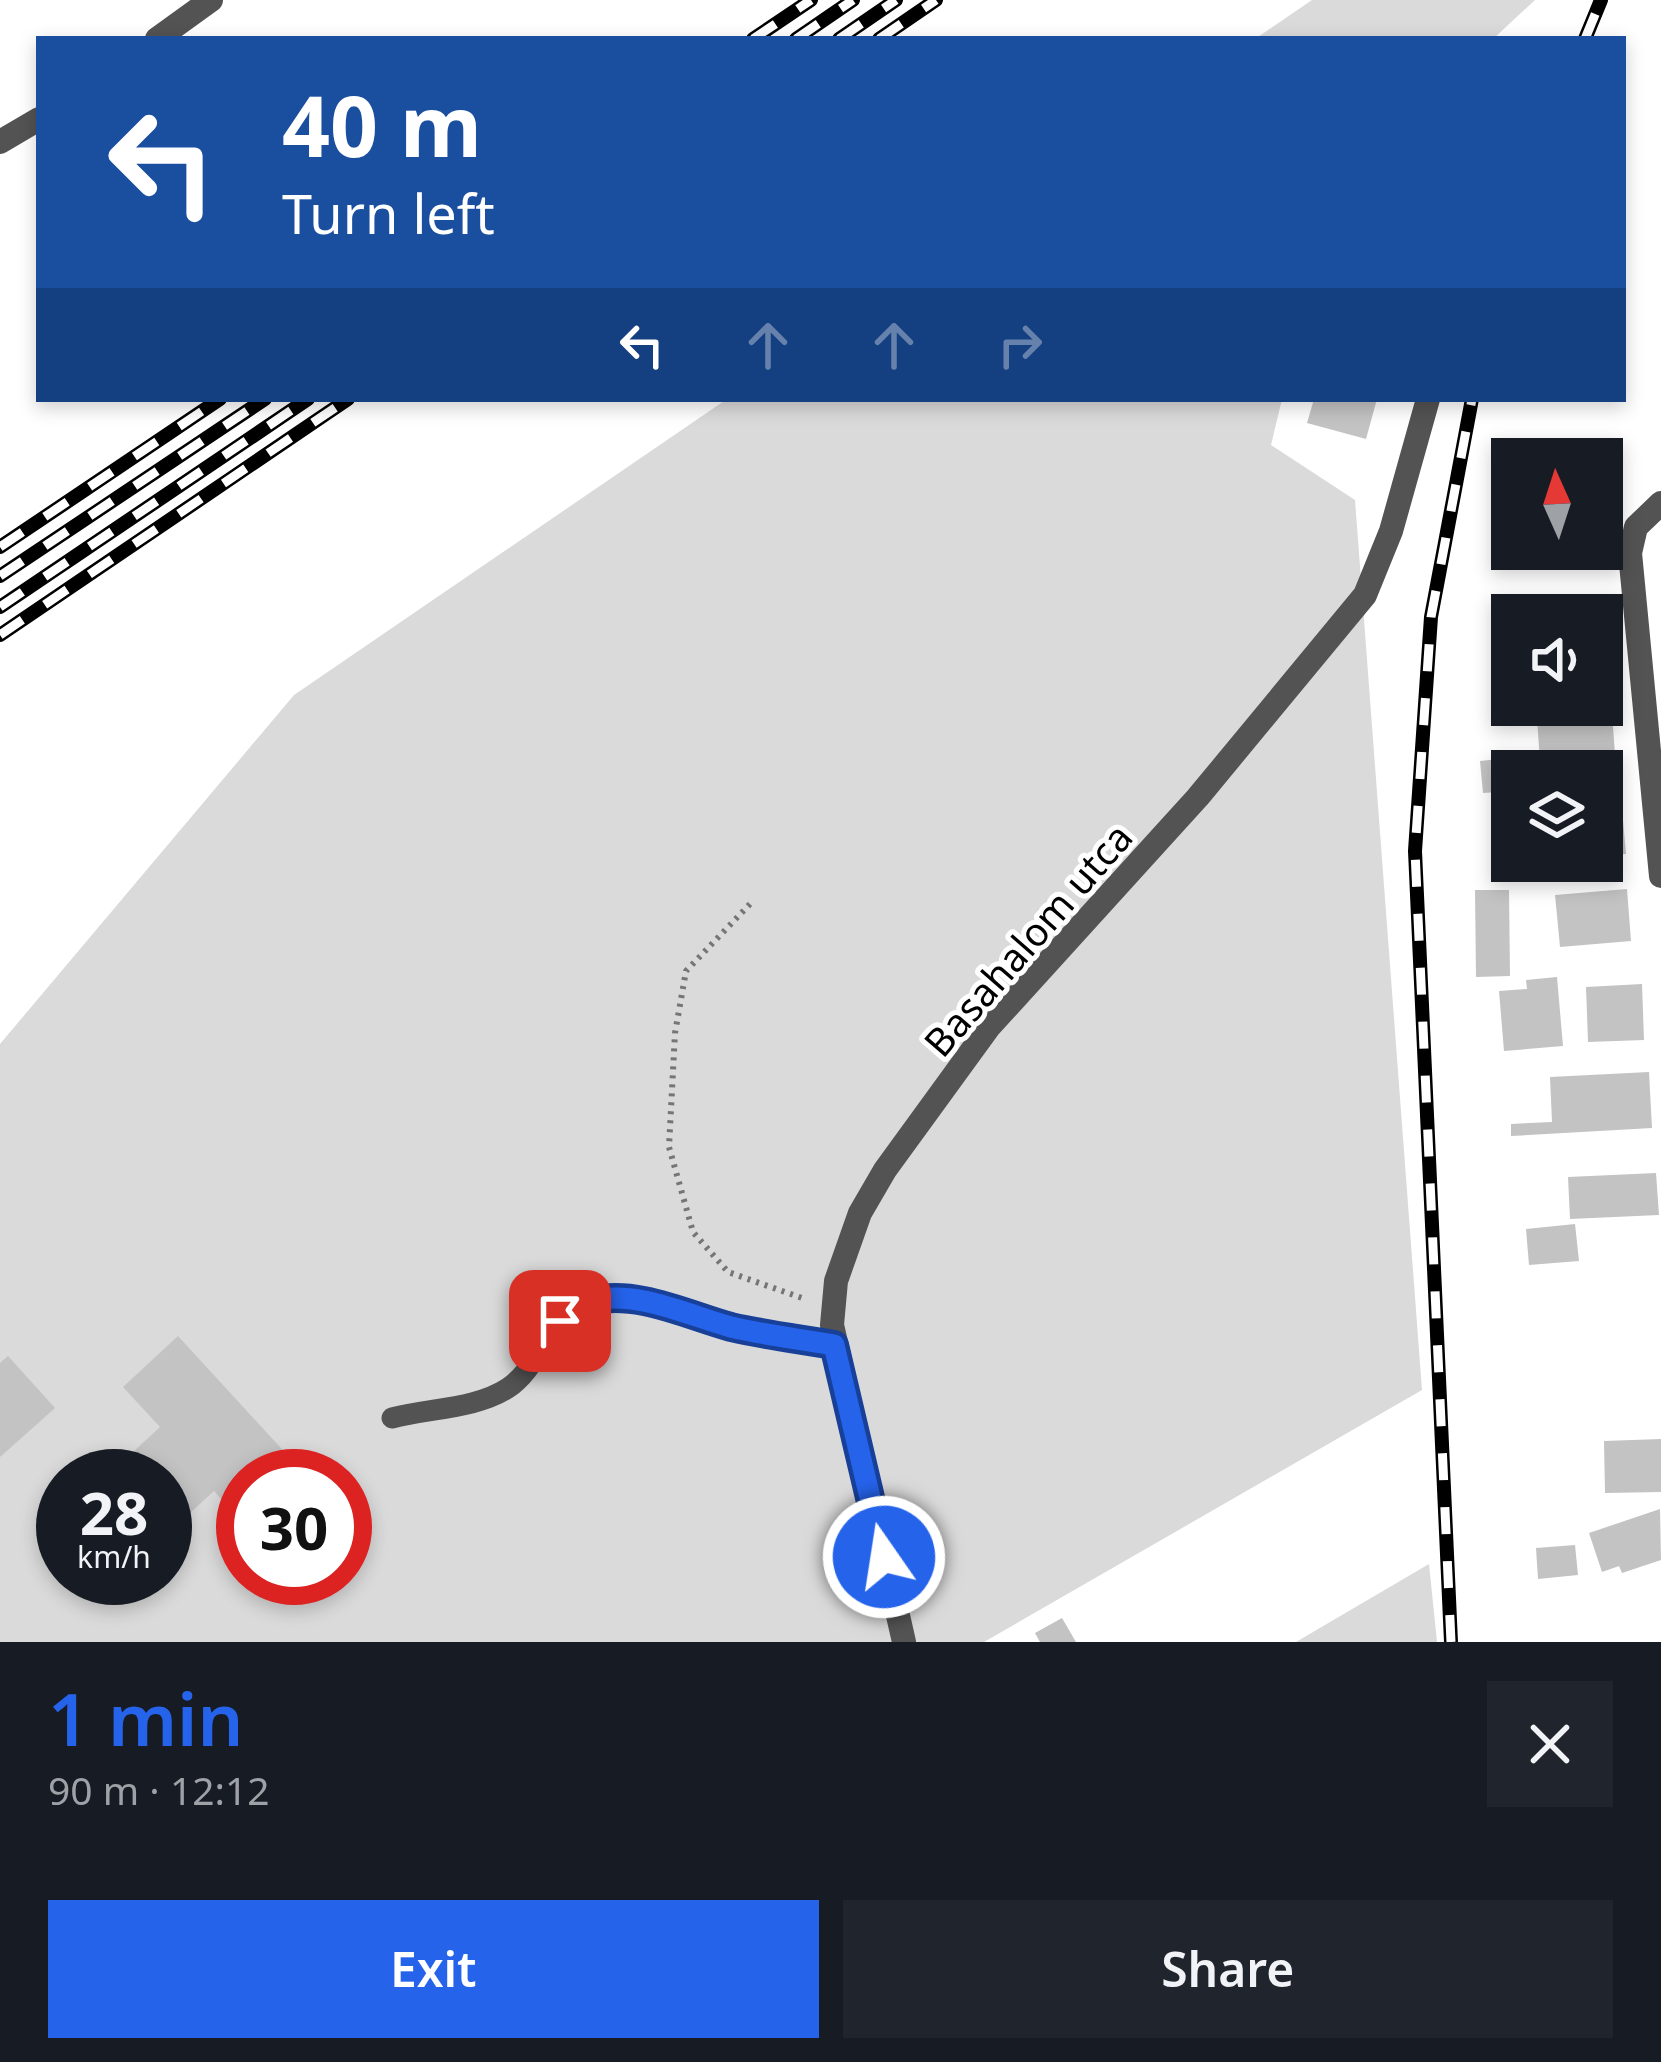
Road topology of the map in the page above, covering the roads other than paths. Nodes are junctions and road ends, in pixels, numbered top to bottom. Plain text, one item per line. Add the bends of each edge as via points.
1 (211, 0) edge
2 (161, 36) edge
3 (36, 121) edge
4 (0, 142) edge
5 (1427, 402) edge
6 (1661, 503) edge
7 (1661, 876) edge
8 (834, 1345) junction
9 (392, 1418) dead end
10 (904, 1642) edge

1 - 2 street
3 - 4 street
5 - 8 street, Basahalom utca via 1365,596 1198,797 989,1027 885,1171 843,1256 832,1304
6 - 7 street via 1636,527 1630,554
8 - 9 lane via 665,1307 595,1300 560,1321 512,1386 482,1401
8 - 10 street, Basahalom utca

